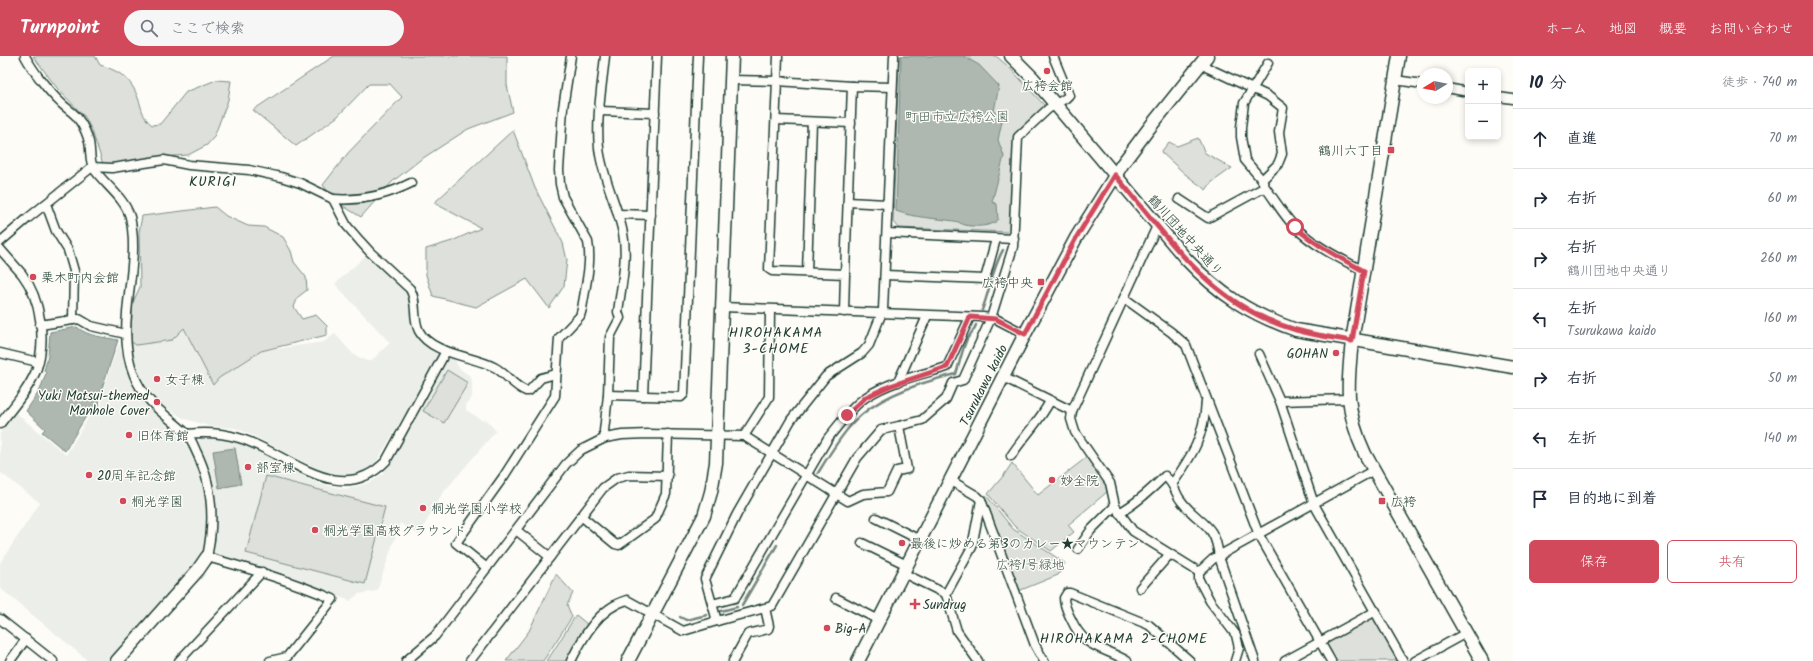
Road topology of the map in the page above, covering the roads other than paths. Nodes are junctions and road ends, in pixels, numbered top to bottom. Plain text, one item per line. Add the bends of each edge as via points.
1 (25, 56) edge
2 (570, 56) edge
3 (604, 56) edge
4 (657, 56) edge
5 (698, 56) edge
6 (732, 56) edge
7 (778, 56) edge
8 (894, 56) edge
9 (1011, 56) edge
10 (1053, 56) edge
11 (1399, 56) edge
12 (1204, 59) edge
13 (1268, 63) dead end
14 (731, 80) junction
15 (1395, 80) junction
16 (777, 81) junction
17 (1417, 83) edge
18 (852, 86) junction
19 (892, 87) junction
20 (1253, 88) junction
21 (1453, 89) edge
22 (1465, 91) edge
23 (1501, 97) edge
24 (1513, 99) edge
25 (1055, 105) junction
26 (600, 111) junction
27 (655, 113) junction
28 (776, 120) junction
29 (812, 122) junction
30 (851, 124) junction
31 (92, 167) junction
32 (1115, 175) junction
33 (411, 183) dead end
34 (1264, 184) junction
35 (333, 199) junction
36 (1179, 199) dead end
37 (848, 202) junction
38 (46, 204) junction
39 (888, 204) junction
40 (618, 214) junction
41 (651, 215) junction
42 (1157, 226) junction
43 (886, 233) junction
44 (996, 239) junction
45 (1014, 239) junction
46 (0, 242) edge
47 (0, 249) edge
48 (1364, 271) junction
49 (807, 272) junction
50 (845, 274) junction
51 (885, 275) junction
52 (1124, 298) junction
53 (722, 307) junction
54 (770, 310) junction
55 (844, 312) junction
56 (882, 314) junction
57 (927, 316) junction
58 (970, 317) junction
59 (991, 318) junction
60 (73, 320) junction
61 (40, 325) junction
62 (126, 334) junction
63 (1025, 334) junction
64 (1352, 341) junction
65 (446, 350) junction
66 (0, 353) edge
67 (1259, 354) dead end
68 (38, 362) junction
69 (1513, 367) edge
70 (556, 374) junction
71 (1003, 377) junction
72 (898, 382) junction
73 (608, 394) junction
74 (643, 396) junction
75 (1206, 398) junction
76 (1348, 399) junction
77 (1050, 401) junction
78 (1280, 401) junction
79 (1072, 411) junction
80 (0, 424) edge
81 (898, 426) junction
82 (188, 434) junction
83 (668, 434) junction
84 (717, 435) junction
85 (744, 436) junction
86 (605, 438) junction
87 (771, 453) junction
88 (1011, 456) dead end
89 (1374, 470) junction
90 (807, 475) junction
91 (668, 476) junction
92 (950, 480) junction
93 (1173, 483) junction
94 (836, 493) junction
95 (981, 500) junction
96 (1314, 504) junction
97 (1117, 509) junction
98 (581, 516) junction
99 (878, 529) dead end
100 (516, 530) junction
101 (1259, 535) junction
102 (920, 540) junction
103 (862, 543) dead end
104 (1078, 549) dead end
105 (1170, 554) junction
106 (207, 557) junction
107 (550, 557) junction
108 (1219, 557) junction
109 (487, 568) junction
110 (905, 569) junction
111 (262, 572) junction
112 (1199, 572) junction
113 (1140, 588) dead end
114 (946, 594) junction
115 (836, 598) dead end
116 (712, 604) junction
117 (765, 608) junction
118 (1376, 611) junction
119 (653, 614) junction
120 (0, 619) edge
121 (879, 620) junction
122 (717, 621) junction
123 (1466, 633) junction
124 (26, 639) junction
125 (1320, 642) junction
126 (10, 661) edge
127 (53, 661) edge
128 (117, 661) edge
129 (179, 661) edge
130 (270, 661) edge
131 (406, 661) edge
132 (470, 661) edge
133 (571, 661) edge
134 (628, 661) edge
135 (733, 661) edge
136 (858, 661) edge
137 (978, 661) edge
138 (1044, 661) edge
139 (1127, 661) edge
140 (1190, 661) edge
141 (1236, 661) edge
142 (1255, 661) edge
143 (1286, 661) edge
144 (1331, 661) edge
145 (1403, 661) edge
146 (1415, 661) edge
147 (1482, 661) edge

1 - 31 street via 61,104 78,118 89,143
2 - 70 street via 563,108 560,184 563,197 588,242 589,259 582,310 580,316 559,338
3 - 26 street
4 - 27 street
5 - 74 street via 684,394 681,397
6 - 14 street
7 - 16 street
8 - 19 street
9 - 25 street, 鶴川団地中央通り via 1027,70
10 - 25 street via 1069,94
11 - 15 street
12 - 20 street via 1208,68
12 - 32 street, Tsurukawa kaido via 1150,126
13 - 20 street
14 - 16 street
14 - 53 street
15 - 17 street
15 - 48 street
16 - 18 street
16 - 28 street
18 - 19 street
18 - 30 street
19 - 39 street
20 - 34 street via 1244,103 1241,136 1245,160
20 - 34 street via 1283,108 1279,132 1282,154
21 - 22 street
23 - 24 street
25 - 32 street, 鶴川団地中央通り
25 - 45 street via 1018,137
26 - 27 street
26 - 40 street via 601,160
27 - 41 street
28 - 29 street
28 - 49 street via 769,269
29 - 30 street
29 - 49 street
30 - 37 street
31 - 35 street via 112,168 164,160 218,169 249,170 300,183
31 - 38 street
31 - 62 street via 124,205 129,215 132,262
32 - 42 street, 鶴川団地中央通り
32 - 63 street, Tsurukawa kaido via 1076,238
33 - 35 street via 398,190 351,200
34 - 36 street via 1208,218
34 - 48 street via 1295,227 1309,239
35 - 65 street via 347,226 414,295 419,331 435,346
37 - 39 street
37 - 50 street
38 - 46 street
38 - 60 street via 56,231 68,250 74,271
39 - 43 street
40 - 41 street
40 - 73 street via 625,246 618,312 620,318 610,337
41 - 74 street
42 - 52 street
42 - 64 street, 鶴川団地中央通り via 1203,277 1243,307 1296,330
43 - 44 street
43 - 51 street
44 - 45 street
44 - 51 street via 985,279
45 - 59 street
47 - 61 street via 23,275 30,288
48 - 64 street
49 - 50 street
50 - 55 street
51 - 56 street
52 - 75 street via 1186,345
52 - 79 street
53 - 54 street
53 - 84 street
54 - 55 street
54 - 85 street via 769,397
55 - 56 street
56 - 57 street
56 - 87 street via 869,345 862,353 826,376 791,420
57 - 58 street
57 - 72 street
58 - 59 street
58 - 72 street via 947,367
59 - 63 street
59 - 81 street via 963,380 953,383 946,399 922,420
60 - 61 street
60 - 62 street via 79,319 91,326
61 - 68 street
62 - 82 street via 134,376 144,394 167,419
63 - 71 street, Tsurukawa kaido
64 - 69 street, 鶴川団地中央通り
64 - 76 street
65 - 70 street via 500,370 526,391 541,378
65 - 82 street via 386,461 365,476 345,482 325,478 239,438 202,432
66 - 68 street
67 - 78 street
68 - 80 street via 28,386
70 - 109 street via 555,396 504,476 456,543
71 - 77 street
71 - 92 street, Tsurukawa kaido
72 - 90 street via 866,397 847,415 828,438
73 - 74 street
73 - 86 street
75 - 93 street via 1205,421 1199,438 1192,456
75 - 101 street
76 - 78 street
76 - 89 street via 1357,437
77 - 79 street
77 - 88 street
78 - 96 street
79 - 97 street via 1074,432 1110,483
81 - 94 street via 881,430 857,458
81 - 94 street via 907,469 897,471 887,492 863,494 848,501
82 - 106 street via 202,463 210,496 212,517
83 - 84 street
83 - 86 street
83 - 91 street
84 - 85 street
84 - 119 street via 716,463 704,516
85 - 87 street
86 - 100 street via 580,450 566,464
87 - 90 street
87 - 116 street via 705,579
89 - 96 street
89 - 123 street
90 - 94 street
90 - 116 street via 735,598
91 - 98 street via 629,475 617,478 604,488
91 - 98 street via 666,494 655,519 619,545
92 - 95 street
92 - 102 street, Tsurukawa kaido
93 - 97 street via 1165,476 1128,508
93 - 108 street via 1181,501 1213,532
94 - 117 street via 772,606
95 - 114 street via 972,547
95 - 138 street via 1035,645
96 - 101 street
96 - 118 street
97 - 104 street via 1091,530
97 - 105 street via 1133,531
98 - 107 street
99 - 102 street via 879,520
100 - 107 street
100 - 109 street
101 - 108 street
101 - 125 street
102 - 110 street, Tsurukawa kaido
103 - 110 street
105 - 112 street
105 - 113 street
106 - 111 street
106 - 128 street
107 - 132 street
108 - 112 street
108 - 142 street
109 - 131 street via 435,636
110 - 114 street
110 - 121 street, Tsurukawa kaido
111 - 129 street
111 - 130 street via 332,599 287,657
112 - 141 street via 1210,601 1236,635 1239,648
114 - 137 street via 958,631
115 - 121 street
116 - 122 street
117 - 122 street
117 - 135 street via 768,629 748,634
118 - 125 street
118 - 145 street
119 - 122 street via 683,631
119 - 133 street via 627,600 618,603 584,635
119 - 134 street
120 - 124 street
121 - 136 street, Tsurukawa kaido
123 - 146 street
123 - 147 street
124 - 126 street
124 - 127 street
125 - 143 street
125 - 144 street
139 - 140 street via 1086,642 1075,629 1064,602 1065,596 1070,593 1149,625

